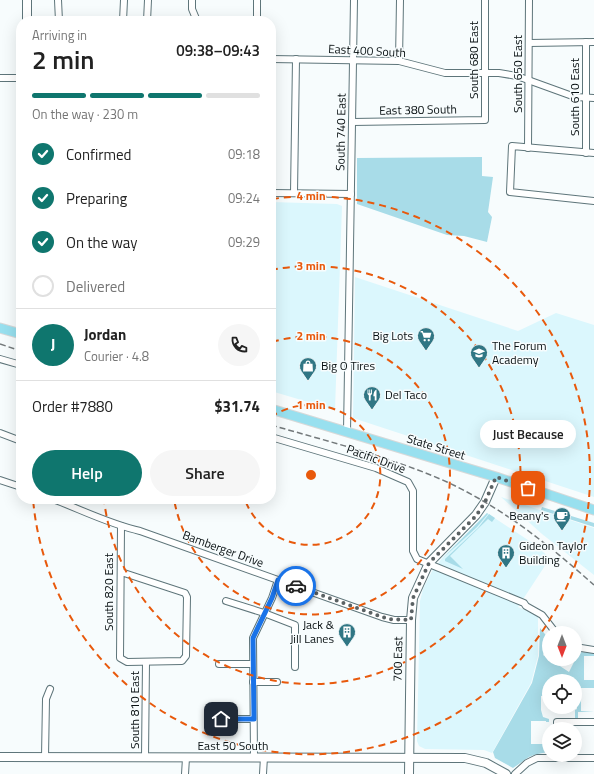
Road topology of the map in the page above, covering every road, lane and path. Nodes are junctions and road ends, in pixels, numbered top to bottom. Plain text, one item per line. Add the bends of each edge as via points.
1 (27, 0) edge
2 (58, 0) edge
3 (124, 0) edge
4 (148, 0) edge
5 (192, 0) edge
6 (257, 0) edge
7 (354, 0) edge
8 (400, 0) edge
9 (485, 0) edge
10 (530, 0) edge
11 (27, 16) edge
12 (58, 16) edge
13 (123, 16) edge
14 (147, 16) edge
15 (195, 16) edge
16 (257, 16) edge
17 (586, 42) junction
18 (594, 42) edge
19 (529, 43) junction
20 (276, 59) edge
21 (296, 59) junction
22 (353, 61) junction
23 (400, 61) junction
24 (484, 73) junction
25 (0, 78) edge
26 (16, 78) edge
27 (530, 81) junction
28 (585, 97) junction
29 (594, 98) edge
30 (485, 120) joint
31 (352, 122) junction
32 (528, 148) junction
33 (586, 153) junction
34 (594, 153) edge
35 (276, 193) edge
36 (294, 193) junction
37 (351, 194) junction
38 (594, 201) edge
39 (0, 328) edge
40 (16, 333) edge
41 (0, 359) edge
42 (16, 364) edge
43 (276, 411) edge
44 (347, 432) junction
45 (0, 433) edge
46 (276, 438) edge
47 (16, 439) edge
48 (496, 477) junction
49 (0, 480) edge
50 (16, 485) edge
51 (66, 504) edge
52 (594, 510) edge
53 (121, 526) junction
54 (429, 563) junction
55 (121, 572) junction
56 (278, 580) junction
57 (226, 601) dead end
58 (264, 613) junction
59 (411, 620) junction
60 (551, 626) edge
61 (582, 649) edge
62 (594, 650) edge
63 (146, 662) junction
64 (219, 664) dead end
65 (252, 664) junction
66 (295, 668) dead end
67 (253, 682) junction
68 (277, 682) dead end
69 (50, 689) dead end
70 (221, 719) dead end
71 (254, 719) junction
72 (582, 722) edge
73 (594, 722) edge
74 (0, 757) edge
75 (45, 757) junction
76 (146, 757) junction
77 (254, 757) junction
78 (409, 757) junction
79 (582, 757) edge
80 (186, 758) junction
81 (264, 758) junction
82 (542, 758) edge
83 (594, 758) edge
84 (185, 774) edge
85 (263, 774) edge
86 (409, 774) edge
87 (506, 774) edge
88 (516, 774) edge

1 - 11 main road
2 - 12 street
3 - 13 street
4 - 14 street
5 - 15 street
6 - 16 street
7 - 22 street, South 740 East
8 - 23 street
9 - 24 street, South 680 East
10 - 19 street, South 650 East
17 - 18 street
17 - 19 street
17 - 28 street, South 610 East
19 - 27 street, South 650 East
20 - 21 street, East 400 South
21 - 22 street, East 400 South
21 - 36 street
22 - 23 street, East 400 South
22 - 31 street, South 740 East
23 - 24 street, East 400 South via 445,73
24 - 27 street, East 400 South via 517,76
24 - 30 street, South 680 East
25 - 26 street
27 - 28 street, East 400 South via 575,97
27 - 32 street, South 650 East
28 - 29 street, East 400 South
28 - 33 street, South 610 East
30 - 31 street, East 380 South
31 - 37 street, South 740 East
32 - 33 street
32 - 38 street via 512,146 510,192
33 - 34 street
35 - 36 street
36 - 37 street
37 - 44 street, South 740 East
39 - 40 main road
41 - 42 street
43 - 44 main road, State Street
44 - 48 main road, State Street
45 - 47 street
46 - 54 street, Pacific Drive via 376,468 408,482 413,491 412,551 417,559
48 - 52 main road, State Street
48 - 54 main road, 700 East via 476,516
49 - 50 street
51 - 53 street, Bamberger Drive
53 - 55 street, South 820 East
53 - 56 street, Bamberger Drive
54 - 59 main road, 700 East via 415,592
54 - 60 street, Pacific Drive via 524,603 542,615
55 - 63 street, South 820 East via 120,658 127,662
55 - 63 street via 186,595 186,656 182,660
56 - 58 street
56 - 59 street, Bamberger Drive via 388,619
57 - 58 street
58 - 65 street via 253,638
58 - 66 street via 295,625
59 - 78 main road, 700 East
61 - 62 street
63 - 76 street, South 810 East
64 - 65 street
65 - 67 street
67 - 68 street
67 - 71 street
69 - 75 street via 46,699
70 - 71 street
71 - 77 street
72 - 73 street
74 - 75 main road, East 50 South
75 - 76 main road, East 50 South
76 - 80 main road, East 50 South
77 - 80 main road, East 50 South
77 - 81 main road, East 50 South
78 - 81 main road, East 50 South
78 - 86 main road, 700 East
78 - 87 main road, East 50 South via 465,758 486,763
79 - 83 street
80 - 84 street
81 - 85 street
82 - 88 street via 534,759

